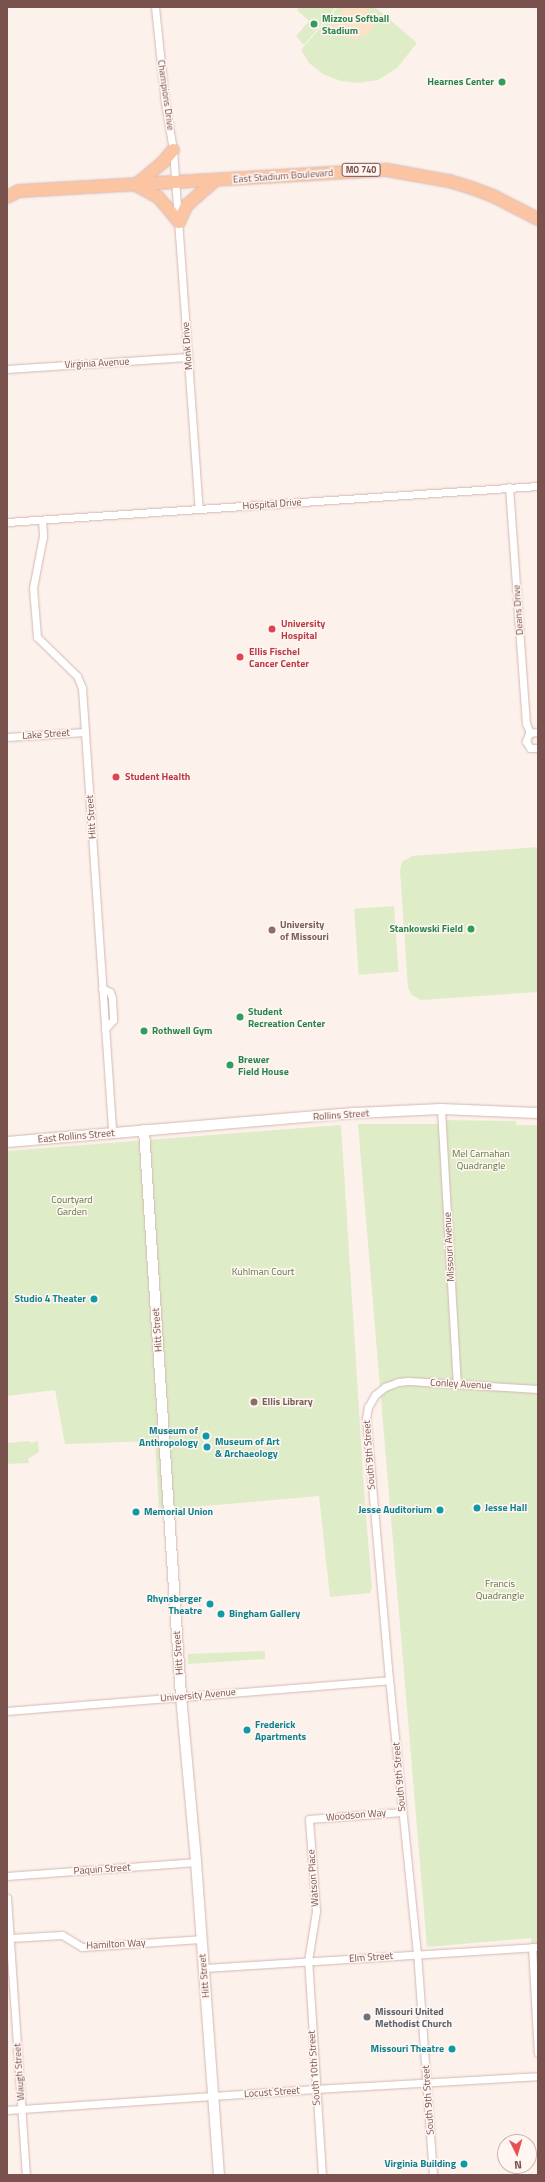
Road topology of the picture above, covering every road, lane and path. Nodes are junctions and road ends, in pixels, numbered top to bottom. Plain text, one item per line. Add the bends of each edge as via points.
1 (155, 7) edge
2 (173, 150) junction
3 (216, 180) junction
4 (176, 183) junction
5 (7, 185) edge
6 (136, 185) junction
7 (19, 191) junction
8 (7, 197) edge
9 (538, 220) edge
10 (179, 222) junction
11 (188, 357) junction
12 (7, 369) edge
13 (538, 486) edge
14 (509, 487) junction
15 (198, 509) junction
16 (42, 520) junction
17 (7, 522) edge
18 (85, 732) junction
19 (538, 732) edge
20 (530, 733) junction
21 (7, 737) edge
22 (538, 748) edge
23 (441, 1109) junction
24 (538, 1113) edge
25 (144, 1130) junction
26 (112, 1133) junction
27 (7, 1142) edge
28 (457, 1384) junction
29 (385, 1386) joint
30 (538, 1389) edge
31 (389, 1680) junction
32 (181, 1696) junction
33 (7, 1711) edge
34 (402, 1812) junction
35 (309, 1819) joint
36 (196, 1862) junction
37 (7, 1876) edge
38 (7, 1898) edge
39 (10, 1938) junction
40 (201, 1939) junction
41 (535, 1947) edge
42 (417, 1954) junction
43 (308, 1961) junction
44 (204, 1968) junction
45 (538, 2053) edge
46 (538, 2076) edge
47 (427, 2082) junction
48 (315, 2089) junction
49 (214, 2096) junction
50 (21, 2109) junction
51 (7, 2110) edge
52 (26, 2175) edge
53 (219, 2175) edge
54 (322, 2175) edge
55 (433, 2175) edge

1 - 2 street, Champions Drive
2 - 4 street, Champions Drive
2 - 6 main road
3 - 4 main road, East Stadium Boulevard / MO 740
3 - 9 main road, East Stadium Boulevard / MO 740 via 387,170 449,181 472,188
3 - 10 main road via 187,204
4 - 6 main road, East Stadium Boulevard / MO 740
4 - 10 street, Monk Drive
5 - 7 main road, East Stadium Boulevard / MO 740
6 - 7 main road, East Stadium Boulevard / MO 740
6 - 10 main road via 158,198
7 - 8 main road, East Stadium Boulevard / MO 740
10 - 11 street, Monk Drive
11 - 12 street, Virginia Avenue
11 - 15 street, Monk Drive
13 - 14 street, Hospital Drive
14 - 15 street, Hospital Drive
14 - 20 street, Deans Drive via 526,723
15 - 16 street, Hospital Drive
16 - 17 street, Hospital Drive
16 - 18 street, Hitt Street via 43,536 33,588 37,637 80,682
18 - 21 street, Lake Street
18 - 26 street, Hitt Street
19 - 20 street
20 - 22 street, Deans Drive via 526,738 526,744 530,748
23 - 24 street, Rollins Street
23 - 25 street, Rollins Street
23 - 28 street, Missouri Avenue
25 - 26 street, East Rollins Street
25 - 32 street, Hitt Street
26 - 27 street, East Rollins Street
28 - 29 street, Conley Avenue via 408,1381
28 - 30 street, Conley Avenue
29 - 31 street, South 9th Street via 375,1395 366,1419
31 - 32 street, University Avenue
31 - 34 street, South 9th Street
32 - 33 street, University Avenue
32 - 36 street, Hitt Street
34 - 35 street, Woodson Way
34 - 42 street, South 9th Street
35 - 43 street, Watson Place via 316,1911
36 - 37 street, Paquin Street
36 - 40 street, Hitt Street
38 - 39 street, Waugh Street
39 - 40 street, Hamilton Way via 62,1934 82,1947
39 - 50 street, Waugh Street
40 - 44 street, Hitt Street
41 - 42 street, Elm Street
41 - 45 street
42 - 43 street, Elm Street
42 - 47 street, South 9th Street
43 - 44 street, Elm Street
43 - 48 street, South 10th Street
44 - 49 street, Hitt Street
46 - 47 street, Locust Street
47 - 48 street, Locust Street
47 - 55 street, South 9th Street
48 - 49 street, Locust Street
48 - 54 street, South 10th Street
49 - 50 street, Locust Street
49 - 53 street, Hitt Street
50 - 51 street, Locust Street
50 - 52 street, Waugh Street

